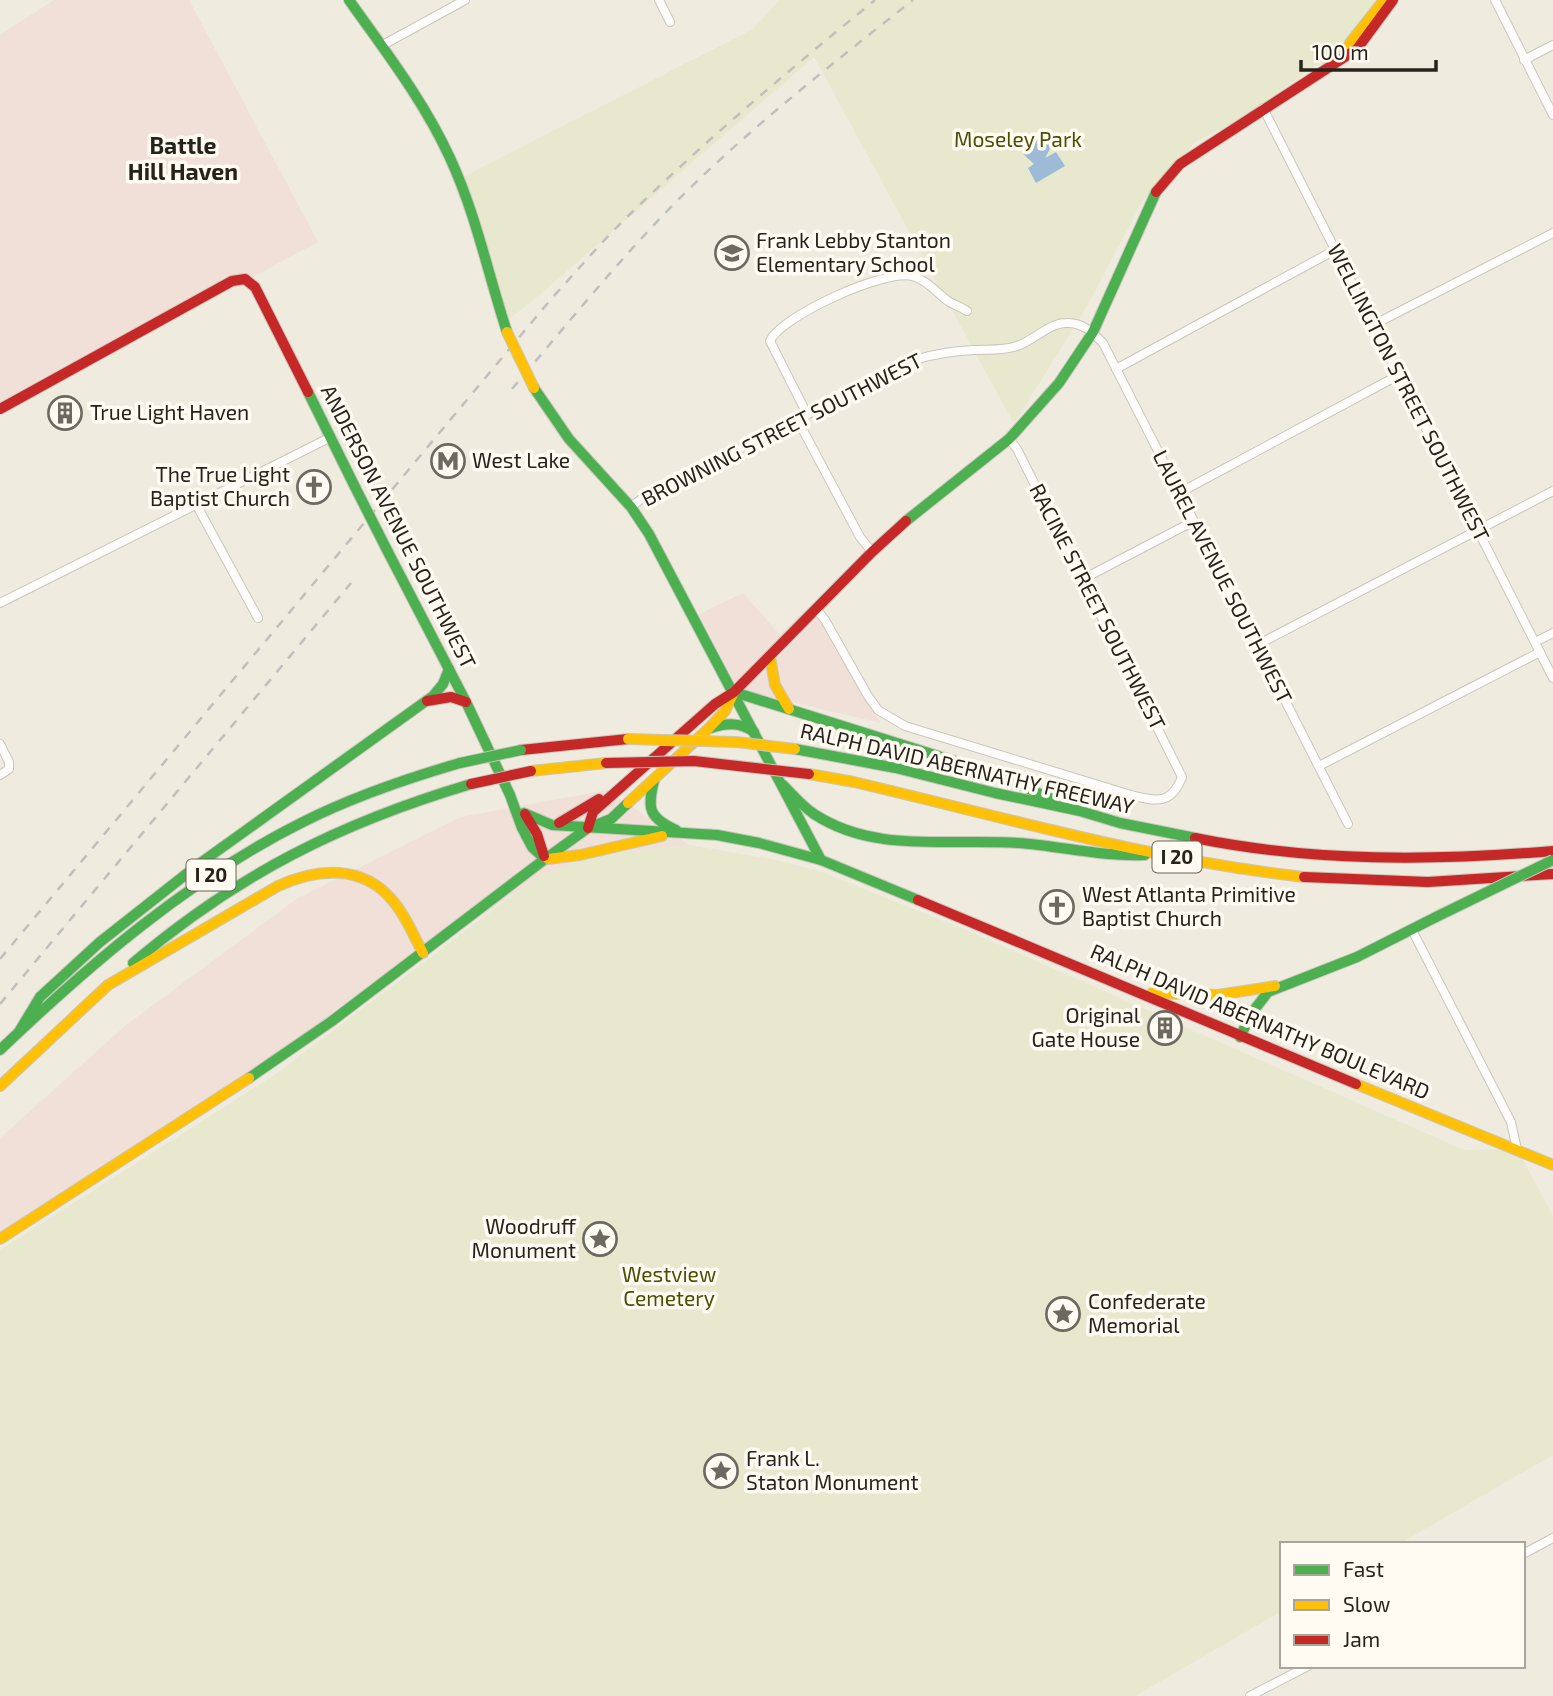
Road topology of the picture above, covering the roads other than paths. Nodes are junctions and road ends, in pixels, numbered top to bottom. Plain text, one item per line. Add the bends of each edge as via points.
1 (349, 0) edge
2 (465, 0) edge
3 (659, 0) edge
4 (1384, 0) edge
5 (1393, 0) edge
6 (1495, 0) edge
7 (670, 22) dead end
8 (1553, 45) edge
9 (381, 46) junction
10 (1345, 54) junction
11 (1524, 60) junction
12 (1262, 108) junction
13 (1553, 115) edge
14 (1553, 233) edge
15 (1335, 250) junction
16 (967, 311) dead end
17 (1373, 325) junction
18 (1093, 332) junction
19 (1116, 369) junction
20 (1397, 376) junction
21 (0, 409) edge
22 (807, 414) junction
23 (797, 419) junction
24 (331, 437) junction
25 (1009, 439) junction
26 (1553, 491) edge
27 (1179, 493) junction
28 (196, 504) junction
29 (631, 507) junction
30 (1194, 521) junction
31 (1478, 529) junction
32 (872, 552) junction
33 (1083, 579) junction
34 (0, 603) edge
35 (817, 610) junction
36 (258, 618) dead end
37 (1553, 633) edge
38 (1535, 642) junction
39 (1257, 645) junction
40 (1540, 652) junction
41 (770, 657) junction
42 (449, 669) junction
43 (1553, 678) edge
44 (734, 692) junction
45 (425, 701) junction
46 (466, 702) junction
47 (789, 709) junction
48 (708, 729) junction
49 (755, 733) junction
50 (1, 745) edge
51 (1319, 766) junction
52 (0, 775) edge
53 (654, 781) junction
54 (783, 785) junction
55 (510, 795) junction
56 (1080, 811) junction
57 (524, 813) junction
58 (1348, 824) dead end
59 (552, 825) junction
60 (588, 828) junction
61 (680, 832) junction
62 (1553, 851) edge
63 (1159, 853) junction
64 (545, 859) junction
65 (821, 860) junction
66 (1553, 860) edge
67 (1553, 874) edge
68 (1412, 930) junction
69 (423, 953) junction
70 (1285, 984) junction
71 (108, 985) junction
72 (1143, 993) junction
73 (1196, 996) junction
74 (1192, 1014) junction
75 (20, 1030) junction
76 (1240, 1037) junction
77 (0, 1050) edge
78 (0, 1086) edge
79 (1517, 1149) junction
80 (1553, 1165) edge
81 (0, 1239) edge
82 (1553, 1538) edge
83 (1525, 1553) edge
84 (1304, 1668) edge
85 (1250, 1696) edge

1 - 9 main road
2 - 9 street
3 - 7 street
4 - 10 main road
5 - 10 main road via 1357,49
6 - 11 street
8 - 11 street
9 - 29 main road, bridge via 425,110 451,159 507,332 534,388 569,439
10 - 12 main road
11 - 13 street
12 - 15 street, WELLINGTON STREET SOUTHWEST
12 - 18 main road via 1167,177 1155,194
14 - 17 street
15 - 17 street, WELLINGTON STREET SOUTHWEST
15 - 19 street
16 - 22 street via 923,281 899,275 841,294 787,323 770,341
17 - 20 street, WELLINGTON STREET SOUTHWEST
18 - 19 street, LAUREL AVENUE SOUTHWEST
18 - 22 street, BROWNING STREET SOUTHWEST via 1064,323 1016,347 945,352 914,360
18 - 25 main road via 1059,383
19 - 27 street, LAUREL AVENUE SOUTHWEST
20 - 27 street
20 - 31 street, WELLINGTON STREET SOUTHWEST
21 - 24 main road, ANDERSON AVENUE SOUTHWEST via 232,281 245,279 255,287
22 - 23 street, BROWNING STREET SOUTHWEST
23 - 29 street, BROWNING STREET SOUTHWEST
23 - 32 street
24 - 28 street
24 - 42 main road, ANDERSON AVENUE SOUTHWEST, bridge
25 - 32 main road
25 - 33 street, RACINE STREET SOUTHWEST
26 - 31 street
27 - 30 street, LAUREL AVENUE SOUTHWEST
28 - 34 street
28 - 36 street
29 - 44 main road
30 - 33 street
30 - 39 street, LAUREL AVENUE SOUTHWEST
31 - 38 street, WELLINGTON STREET SOUTHWEST
31 - 39 street
32 - 35 main road
33 - 35 street, RACINE STREET SOUTHWEST via 1182,777 1165,799 1147,799 905,726 878,710
35 - 41 main road
37 - 38 street
38 - 40 street, WELLINGTON STREET SOUTHWEST
39 - 51 street, LAUREL AVENUE SOUTHWEST
40 - 43 street, WELLINGTON STREET SOUTHWEST
40 - 51 street
41 - 44 main road
41 - 47 main road via 772,681
42 - 45 main road via 439,690
42 - 46 main road, ANDERSON AVENUE SOUTHWEST
44 - 47 main road
44 - 48 main road via 725,711
44 - 49 main road
44 - 59 main road via 711,699 600,798
44 - 60 main road via 593,812
45 - 46 main road via 451,697
45 - 75 main road via 199,864 100,942 40,997
46 - 55 main road, ANDERSON AVENUE SOUTHWEST
47 - 56 main road via 989,772
48 - 49 main road via 735,723
48 - 53 main road
49 - 54 main road
50 - 52 street via 9,769
51 - 58 street, LAUREL AVENUE SOUTHWEST
53 - 60 main road via 611,819
53 - 61 main road via 650,812 663,825
54 - 63 main road via 812,813 887,841 1006,842 1119,857
54 - 65 main road
55 - 57 main road, ANDERSON AVENUE SOUTHWEST
55 - 64 main road, ANDERSON AVENUE SOUTHWEST via 532,847
56 - 62 main road, RALPH DAVID ABERNATHY FREEWAY / I 20 via 1244,848 1346,857 1442,859
56 - 75 main road, RALPH DAVID ABERNATHY FREEWAY / I 20, bridge via 897,768 736,742 628,738 521,750 396,782 343,803 248,852 155,916
57 - 59 main road, RALPH DAVID ABERNATHY BOULEVARD
57 - 64 main road, ANDERSON AVENUE SOUTHWEST
59 - 60 main road, RALPH DAVID ABERNATHY BOULEVARD
60 - 61 main road, RALPH DAVID ABERNATHY BOULEVARD
60 - 64 main road
61 - 64 main road
61 - 65 main road, RALPH DAVID ABERNATHY BOULEVARD via 759,843
63 - 67 main road, RALPH DAVID ABERNATHY FREEWAY / I 20 via 1222,866 1344,879 1477,880
63 - 71 main road, RALPH DAVID ABERNATHY FREEWAY / I 20, bridge via 809,774 694,761 531,771 380,812 326,835 280,859 187,920
64 - 69 main road
65 - 72 main road, RALPH DAVID ABERNATHY BOULEVARD
66 - 68 main road, bridge
68 - 70 main road via 1336,967
68 - 79 street via 1511,1122
69 - 71 main road via 387,894 353,874 317,871 278,886
69 - 81 main road via 275,1061
70 - 73 main road
70 - 76 main road via 1260,1001
71 - 78 main road, I 20
72 - 73 main road
72 - 74 main road, RALPH DAVID ABERNATHY BOULEVARD
73 - 74 main road
74 - 76 main road, RALPH DAVID ABERNATHY BOULEVARD
75 - 77 main road, RALPH DAVID ABERNATHY FREEWAY / I 20
76 - 79 main road, RALPH DAVID ABERNATHY BOULEVARD
79 - 80 main road, RALPH DAVID ABERNATHY BOULEVARD
82 - 83 street
84 - 85 street

